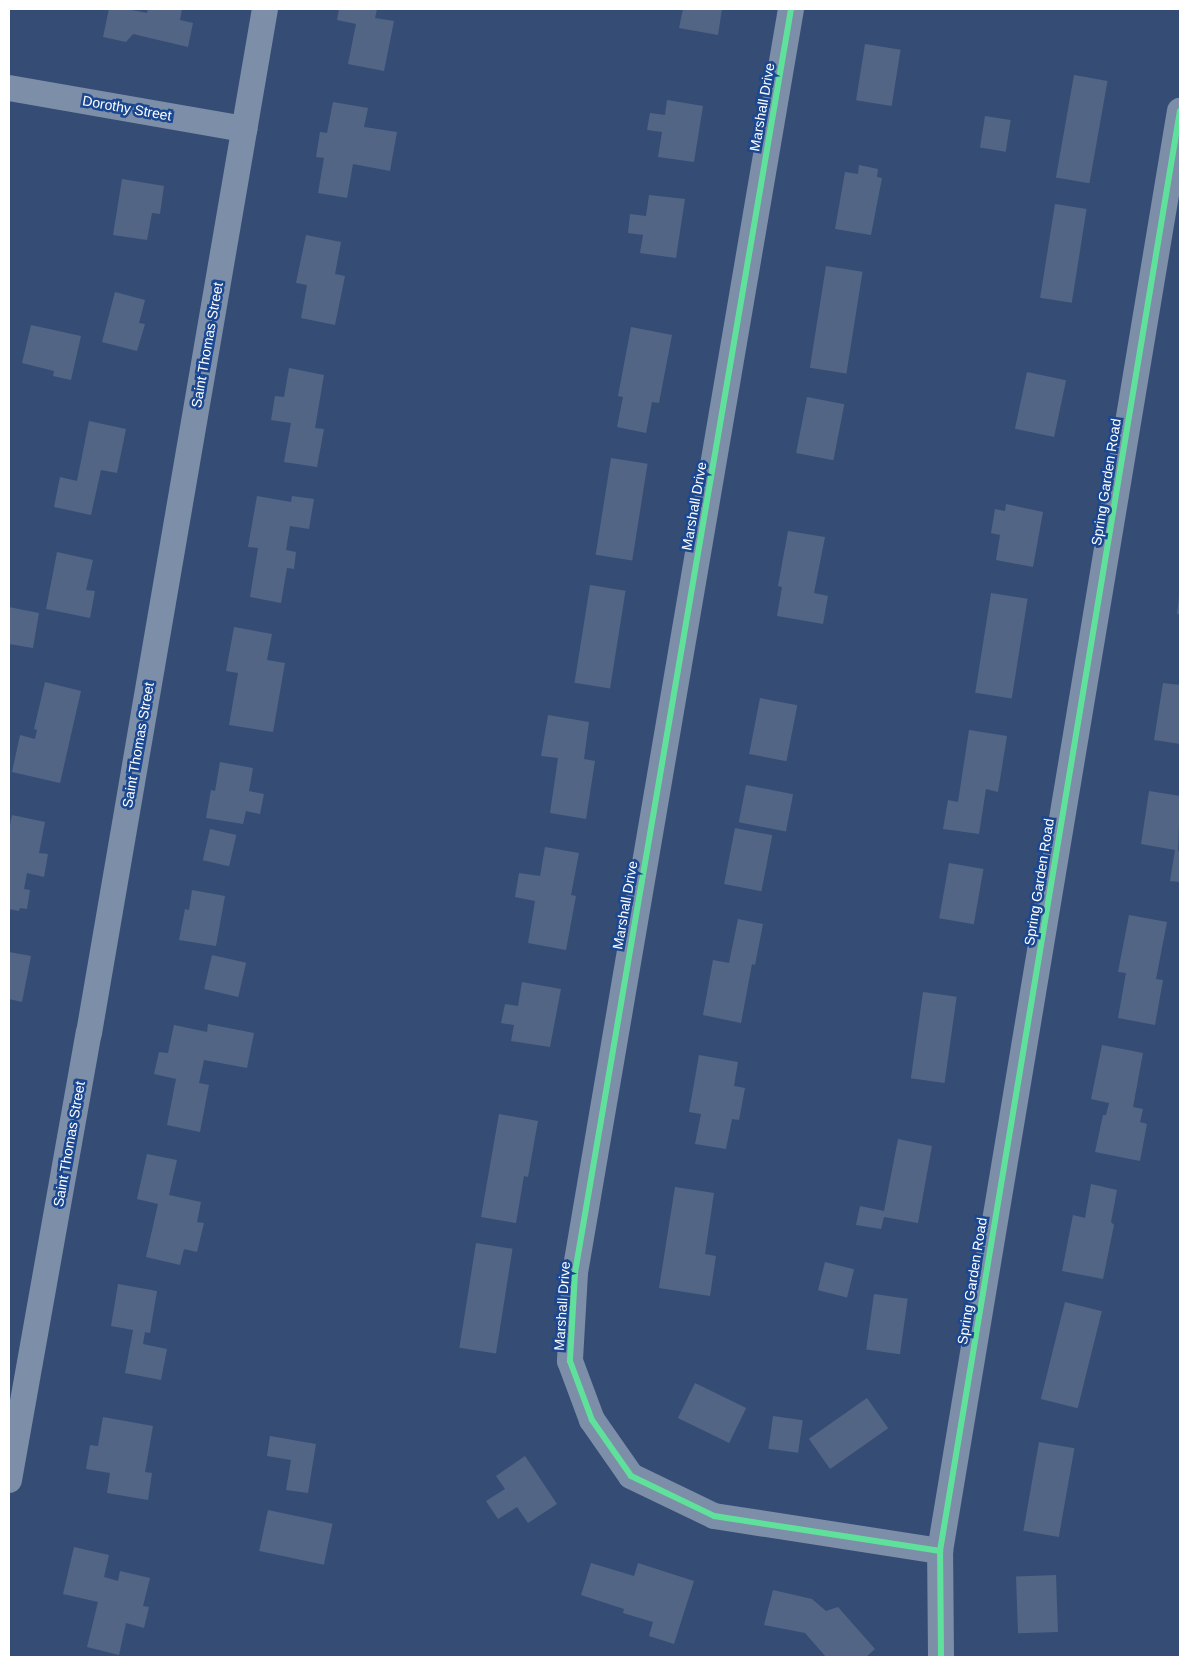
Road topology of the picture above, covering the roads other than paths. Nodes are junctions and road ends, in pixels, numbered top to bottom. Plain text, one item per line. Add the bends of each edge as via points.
1 (265, 9) edge
2 (791, 9) edge
3 (9, 88) edge
4 (1180, 111) edge
5 (244, 129) junction
6 (9, 1480) edge
7 (940, 1551) junction
8 (941, 1657) edge

1 - 5 street, Saint Thomas Street
2 - 7 street, Marshall Drive via 575,1274 570,1361 592,1420 631,1476 714,1516
3 - 5 street, Dorothy Street
4 - 7 street, Spring Garden Road
5 - 6 street, Saint Thomas Street
7 - 8 street, Spring Garden Road

